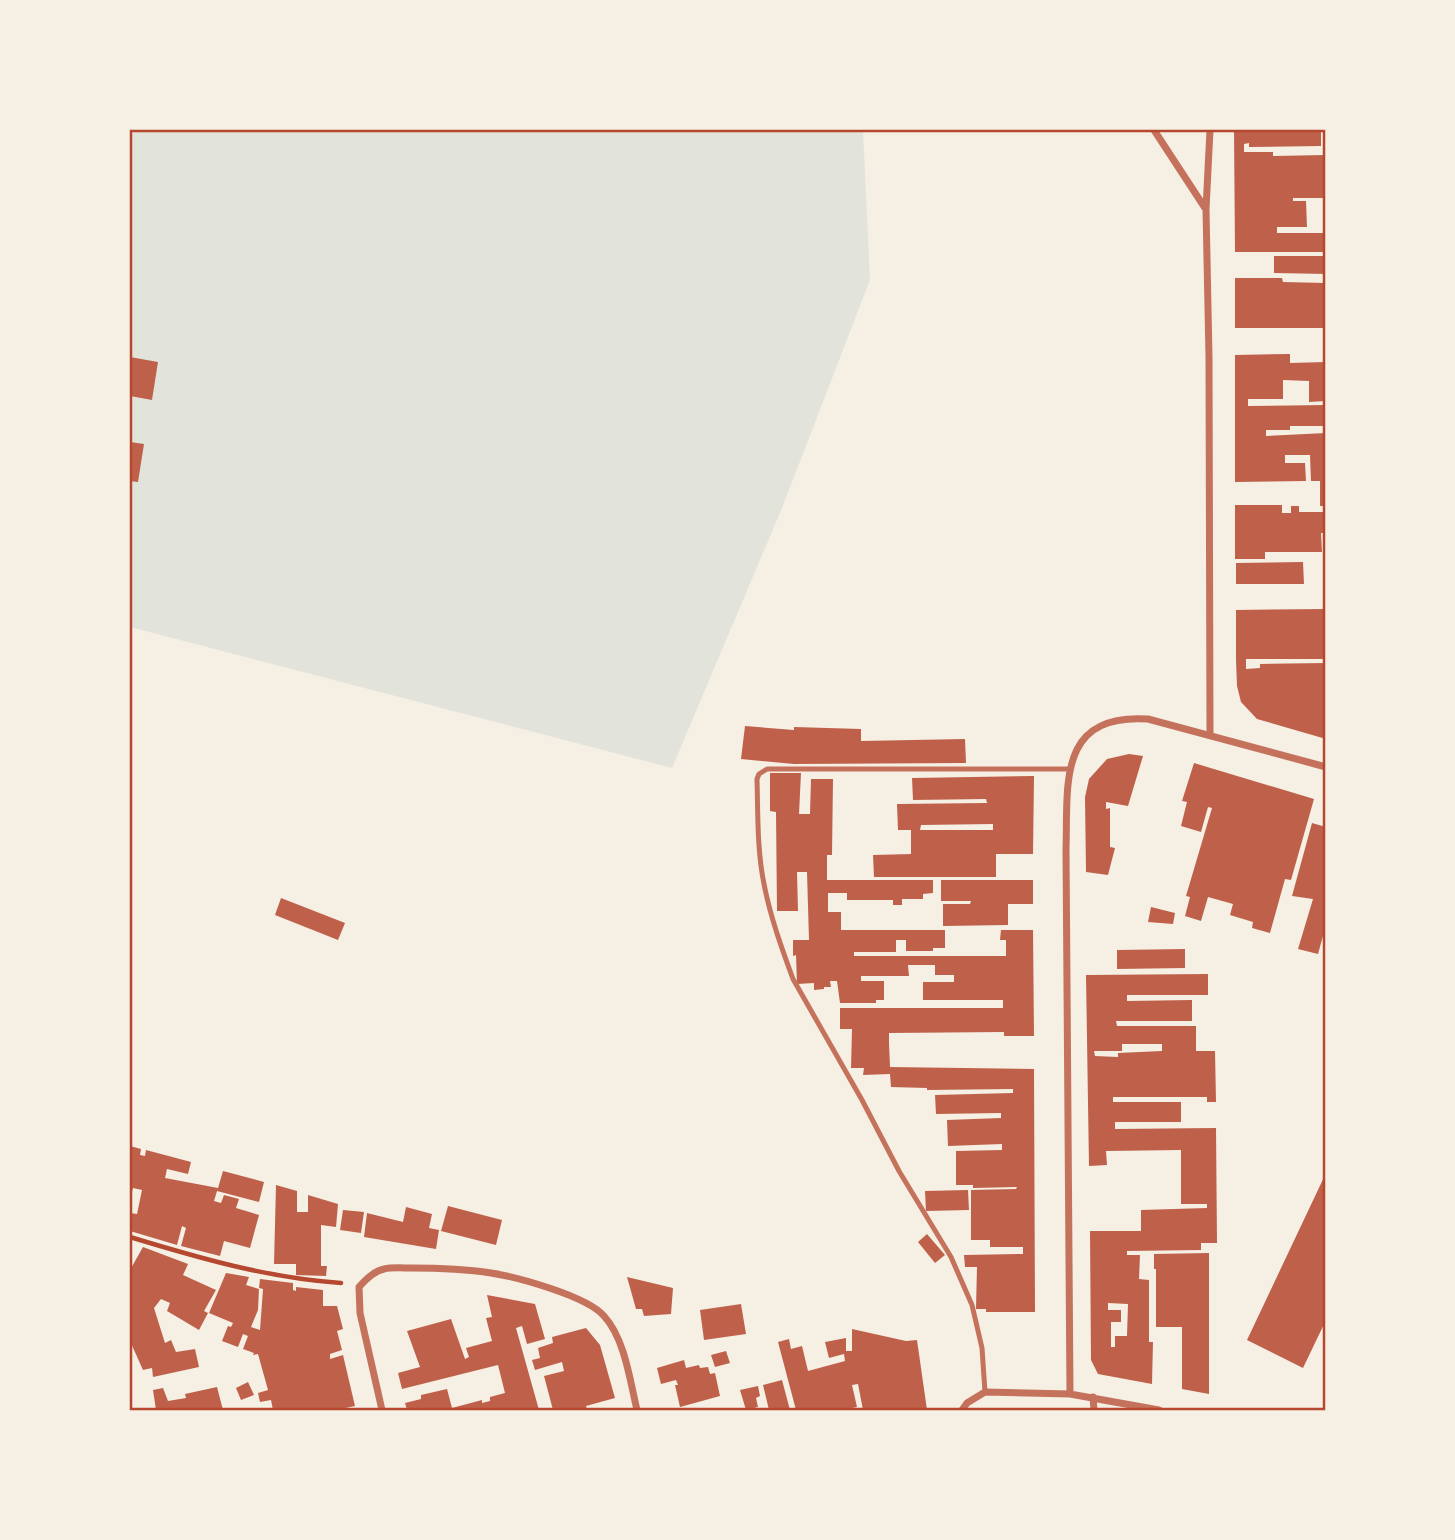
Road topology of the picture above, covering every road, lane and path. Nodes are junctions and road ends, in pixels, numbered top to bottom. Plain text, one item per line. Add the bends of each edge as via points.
1 (1154, 130) edge
2 (1210, 130) edge
3 (1206, 209) junction
4 (1210, 735) junction
5 (1325, 767) edge
6 (1069, 769) junction
7 (130, 1237) edge
8 (359, 1287) junction
9 (985, 1392) junction
10 (1070, 1394) junction
11 (1093, 1397) junction
12 (382, 1410) edge
13 (637, 1410) edge
14 (962, 1410) edge
15 (1094, 1410) edge
16 (1159, 1410) edge

1 - 3 street
2 - 3 street
3 - 4 street
4 - 5 street
4 - 6 street via 1124,717 1090,733 1077,748
6 - 9 lane via 767,769 757,779 764,887 790,971 951,1257 972,1305 982,1348
6 - 10 street
7 - 8 path via 237,1268
8 - 12 street via 360,1313
8 - 13 street via 385,1269 441,1269 492,1273 588,1303 604,1315 613,1330
9 - 10 street
9 - 14 street
10 - 11 street
11 - 15 street
11 - 16 street

